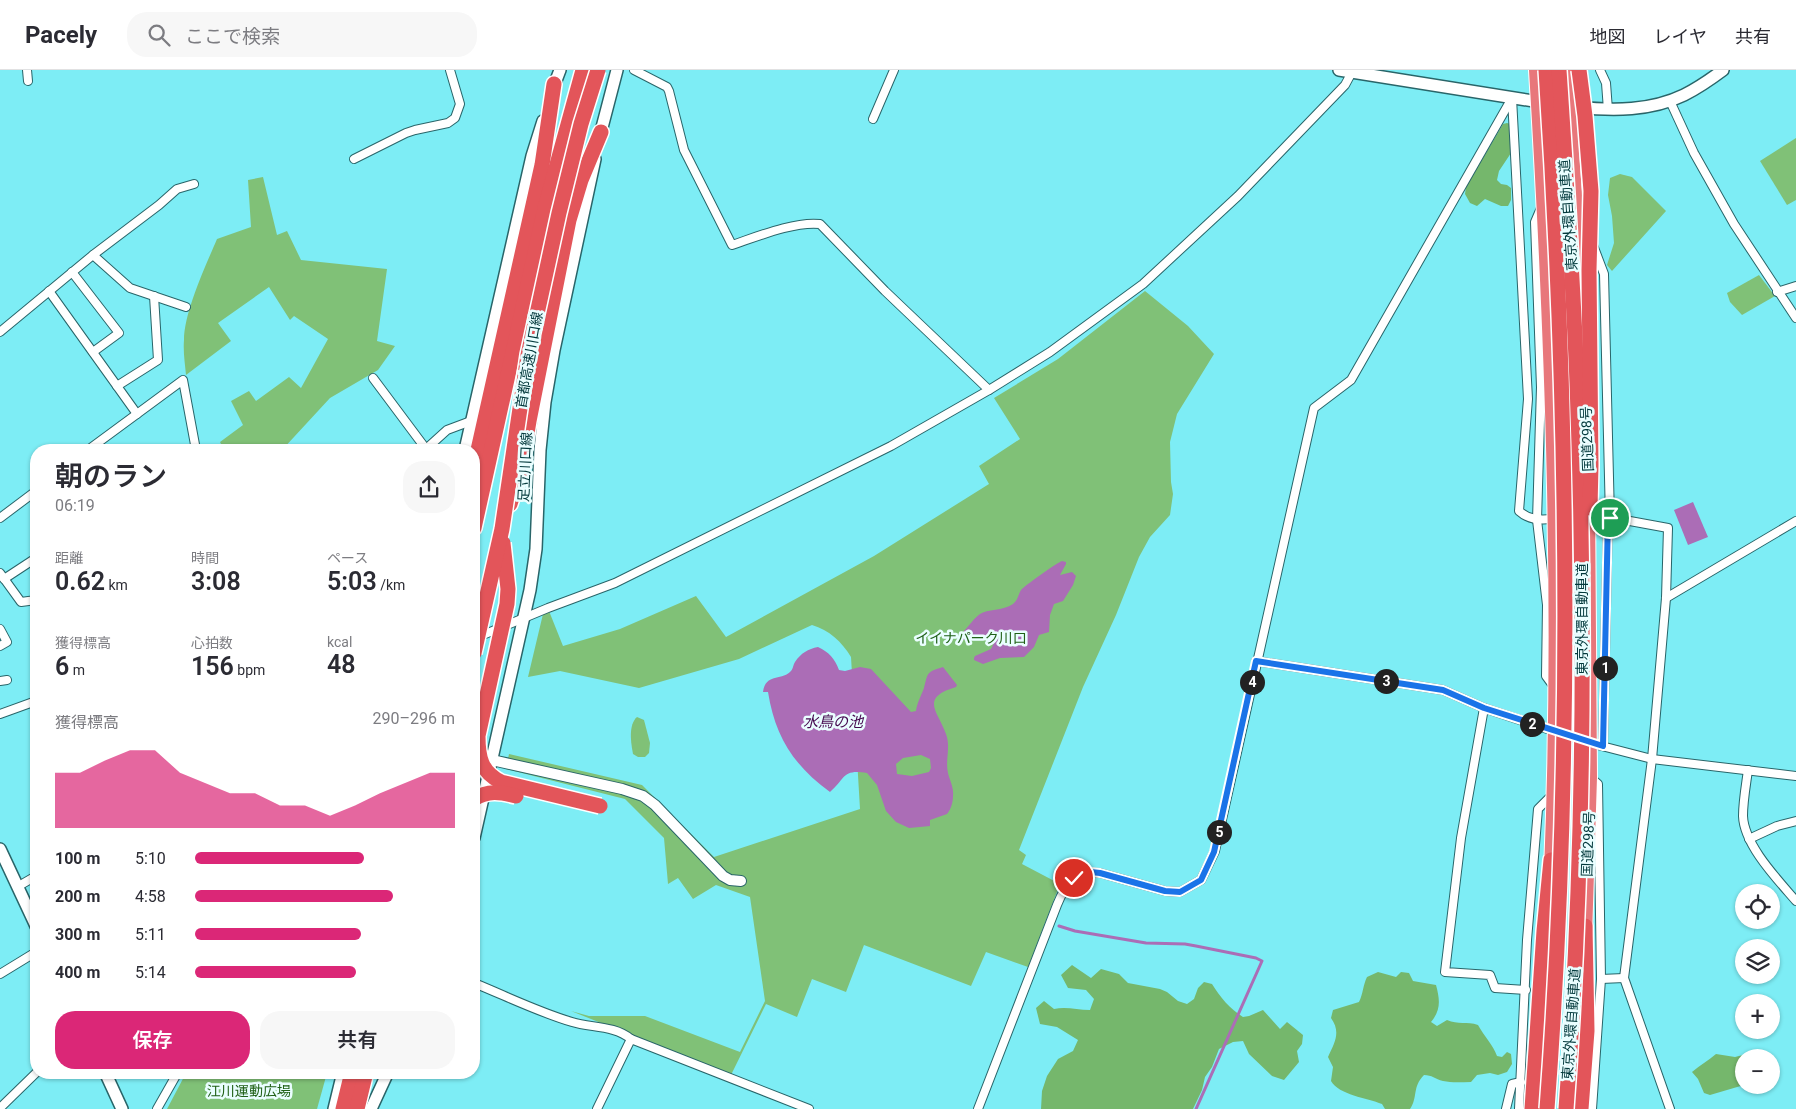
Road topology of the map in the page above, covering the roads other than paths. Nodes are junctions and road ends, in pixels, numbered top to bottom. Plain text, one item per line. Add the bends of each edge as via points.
1 (27, 70) edge
2 (450, 70) edge
3 (583, 70) edge
4 (598, 70) edge
5 (617, 70) edge
6 (634, 70) edge
7 (894, 70) edge
8 (1339, 70) edge
9 (1536, 70) edge
10 (1540, 70) edge
11 (1546, 70) edge
12 (1559, 70) edge
13 (1568, 70) edge
14 (1579, 70) edge
15 (1584, 70) edge
16 (1600, 70) edge
17 (1723, 70) edge
18 (1352, 72) junction
19 (557, 77) edge
20 (28, 81) dead end
21 (1512, 98) junction
22 (1670, 101) junction
23 (1538, 102) junction
24 (1570, 106) junction
25 (1608, 110) junction
26 (1585, 116) junction
27 (873, 119) dead end
28 (601, 132) junction
29 (1551, 147) junction
30 (354, 159) dead end
31 (194, 184) dead end
32 (1576, 199) junction
33 (1544, 200) junction
34 (93, 255) junction
35 (72, 272) junction
36 (1796, 286) edge
37 (50, 291) junction
38 (1777, 292) junction
39 (154, 296) junction
40 (186, 307) dead end
41 (1796, 318) edge
42 (0, 332) edge
43 (94, 352) junction
44 (373, 378) dead end
45 (117, 386) junction
46 (989, 390) junction
47 (137, 414) junction
48 (471, 421) junction
49 (96, 444) edge
50 (195, 444) edge
51 (422, 444) edge
52 (432, 444) edge
53 (466, 444) edge
54 (479, 444) edge
55 (30, 496) edge
56 (480, 501) edge
57 (1609, 517) junction
58 (0, 518) edge
59 (1597, 518) dead end
60 (1552, 519) dead end
61 (1537, 520) junction
62 (1796, 521) edge
63 (502, 529) junction
64 (30, 561) edge
65 (2, 576) edge
66 (1666, 598) junction
67 (30, 601) edge
68 (1582, 616) junction
69 (525, 617) junction
70 (480, 626) edge
71 (0, 629) edge
72 (480, 636) edge
73 (0, 646) edge
74 (1256, 661) junction
75 (1556, 688) junction
76 (30, 703) edge
77 (1484, 708) junction
78 (0, 714) edge
79 (480, 728) edge
80 (1556, 732) junction
81 (1597, 745) junction
82 (1652, 759) junction
83 (492, 760) junction
84 (480, 763) edge
85 (1748, 770) junction
86 (1796, 776) edge
87 (1590, 777) junction
88 (1554, 793) junction
89 (480, 795) edge
90 (480, 812) edge
91 (1796, 821) edge
92 (1749, 839) junction
93 (0, 849) edge
94 (1551, 860) junction
95 (30, 879) edge
96 (741, 881) dead end
97 (17, 887) junction
98 (1796, 901) edge
99 (30, 914) edge
100 (1585, 926) junction
101 (30, 956) edge
102 (0, 974) edge
103 (1624, 978) junction
104 (1601, 979) junction
105 (480, 985) edge
106 (1526, 990) junction
107 (631, 1040) junction
108 (30, 1078) edge
109 (108, 1079) edge
110 (174, 1079) edge
111 (341, 1079) edge
112 (350, 1079) edge
113 (365, 1079) edge
114 (385, 1079) edge
115 (1521, 1082) junction
116 (0, 1108) edge
117 (122, 1109) edge
118 (157, 1109) edge
119 (334, 1109) edge
120 (343, 1109) edge
121 (357, 1109) edge
122 (371, 1109) edge
123 (597, 1109) edge
124 (809, 1109) edge
125 (978, 1109) edge
126 (1506, 1109) edge
127 (1519, 1109) edge
128 (1532, 1109) edge
129 (1539, 1109) edge
130 (1547, 1109) edge
131 (1566, 1109) edge
132 (1574, 1109) edge
133 (1581, 1109) edge
134 (1592, 1109) edge
135 (1670, 1109) edge

1 - 20 street
2 - 30 street via 460,104 455,118 448,123 406,133
3 - 56 highway, 首都高速川口線 via 545,208
4 - 63 highway, 首都高速川口線, bridge via 581,124 528,355
5 - 28 main road, 足立川口線
6 - 46 street via 667,87 684,150 732,244 796,226 820,224
7 - 27 street
8 - 18 main road
9 - 23 highway
10 - 29 highway, bridge
11 - 29 highway, 東京外環自動車道, bridge
12 - 68 highway, 東京外環自動車道, bridge via 1577,373
13 - 24 highway, 国道298号
14 - 26 highway, bridge
15 - 26 highway, bridge
16 - 25 street via 1606,83
17 - 22 main road
18 - 21 main road
18 - 46 street via 1345,85 1238,196 1143,284 1050,352
19 - 48 main road via 532,156
19 - 54 highway via 542,164
21 - 23 main road
21 - 61 street via 1528,399 1519,511
21 - 74 street via 1351,380 1314,408
22 - 25 main road
22 - 38 street via 1694,153
23 - 24 main road
23 - 33 highway
24 - 25 main road
24 - 32 highway, 国道298号
26 - 68 highway, bridge via 1590,191 1591,465
28 - 63 highway, bridge via 569,220 521,470
28 - 69 main road, 足立川口線 via 545,402 536,549
29 - 130 highway, 東京外環自動車道, bridge via 1564,505 1565,706 1557,952
31 - 34 street via 177,189
32 - 57 street via 1604,274
32 - 81 highway, 国道298号
33 - 61 street via 1536,222 1541,387
33 - 75 highway via 1555,517
34 - 35 street
34 - 39 street via 130,288
35 - 37 street
35 - 43 street via 119,333
36 - 38 street
37 - 42 street
37 - 43 street
38 - 41 street
39 - 40 street
39 - 45 street via 158,360
43 - 45 street
44 - 51 street
45 - 47 street
46 - 69 street via 891,446 615,583
47 - 49 street
47 - 50 street via 183,380
48 - 52 street via 447,430
48 - 53 main road
55 - 58 street
57 - 59 street
57 - 66 street via 1668,528
57 - 81 street
60 - 61 street
61 - 75 street via 1547,605 1546,676
62 - 66 street
63 - 70 highway, 首都高速川口線, bridge
63 - 79 highway, bridge via 507,604
64 - 65 street
65 - 67 street via 21,602
66 - 82 street
68 - 131 highway, 東京外環自動車道, bridge via 1580,831
69 - 72 street
69 - 83 main road, 足立川口線
71 - 73 street via 7,642
74 - 77 street via 1443,690
74 - 125 street via 1214,852 1201,880 1180,892 1100,873 1091,872 1074,878 1063,890
75 - 80 highway
76 - 78 street
77 - 80 street
77 - 106 street via 1461,838 1445,972 1490,975 1495,988
80 - 81 street
80 - 88 highway
81 - 82 street
81 - 87 highway, 国道298号
82 - 85 street
82 - 103 street
83 - 90 main road, 足立川口線
83 - 96 street via 643,796 723,876
84 - 89 highway, bridge via 492,778 501,782 599,811 580,810 498,792
85 - 86 street
85 - 92 street via 1743,818
87 - 100 highway, 国道298号
87 - 104 street via 1598,784
88 - 94 highway
88 - 106 street via 1538,809
91 - 92 street
92 - 98 street
93 - 97 main road
94 - 128 highway
94 - 129 highway
95 - 97 street
97 - 99 main road
100 - 132 highway, 国道298号
100 - 133 highway via 1587,1030
101 - 102 street
103 - 104 street
103 - 135 street
104 - 134 street
105 - 107 street via 565,1020 602,1026
106 - 115 street
107 - 123 street
107 - 124 street
108 - 116 street
109 - 117 main road
110 - 118 street
111 - 119 main road
112 - 120 highway
113 - 121 highway
114 - 122 main road
115 - 126 street via 1512,1084
115 - 127 street

